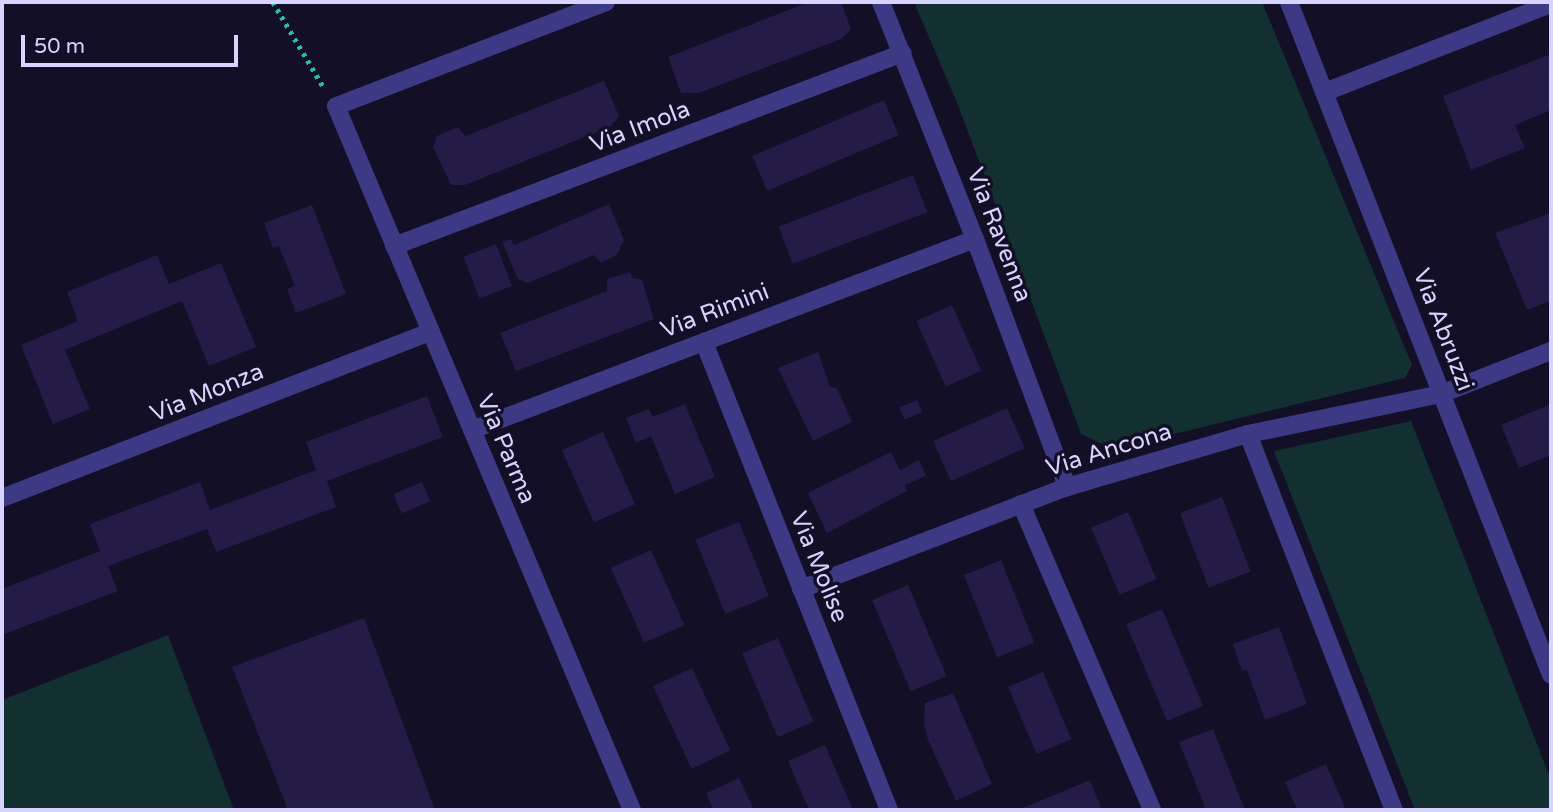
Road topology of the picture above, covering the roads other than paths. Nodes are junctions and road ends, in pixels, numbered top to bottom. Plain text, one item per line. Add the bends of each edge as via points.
1 (606, 2) edge
2 (881, 2) edge
3 (1289, 2) edge
4 (1551, 4) edge
5 (903, 53) junction
6 (1325, 92) junction
7 (975, 239) junction
8 (394, 246) junction
9 (431, 332) junction
10 (704, 342) junction
11 (1551, 351) edge
12 (1441, 394) junction
13 (472, 430) junction
14 (1248, 434) junction
15 (1067, 487) junction
16 (2, 498) edge
17 (1021, 504) junction
18 (801, 589) junction
19 (1548, 654) edge
20 (1551, 675) edge
21 (632, 810) edge
22 (889, 810) edge
23 (1152, 810) edge
24 (1394, 810) edge

1 - 8 street, Via Parma via 335,106
2 - 5 street, Via Ravenna
3 - 6 street, Via Abruzzi
4 - 6 street
5 - 7 street, Via Ravenna
5 - 8 street, Via Imola
6 - 12 street, Via Abruzzi
7 - 10 street, Via Rimini
7 - 15 street, Via Ravenna
8 - 9 street, Via Parma
9 - 13 street, Via Parma
9 - 16 street, Via Monza
10 - 13 street, Via Rimini
10 - 18 street, Via Molise
11 - 12 street, Via Ancona
12 - 14 street, Via Ancona
12 - 19 street, Via Abruzzi
13 - 21 street, Via Parma
14 - 15 street, Via Ancona
14 - 24 street
15 - 17 street, Via Ancona
17 - 18 street, Via Ancona
17 - 23 street
18 - 22 street, Via Molise
19 - 20 street, Via Abruzzi

